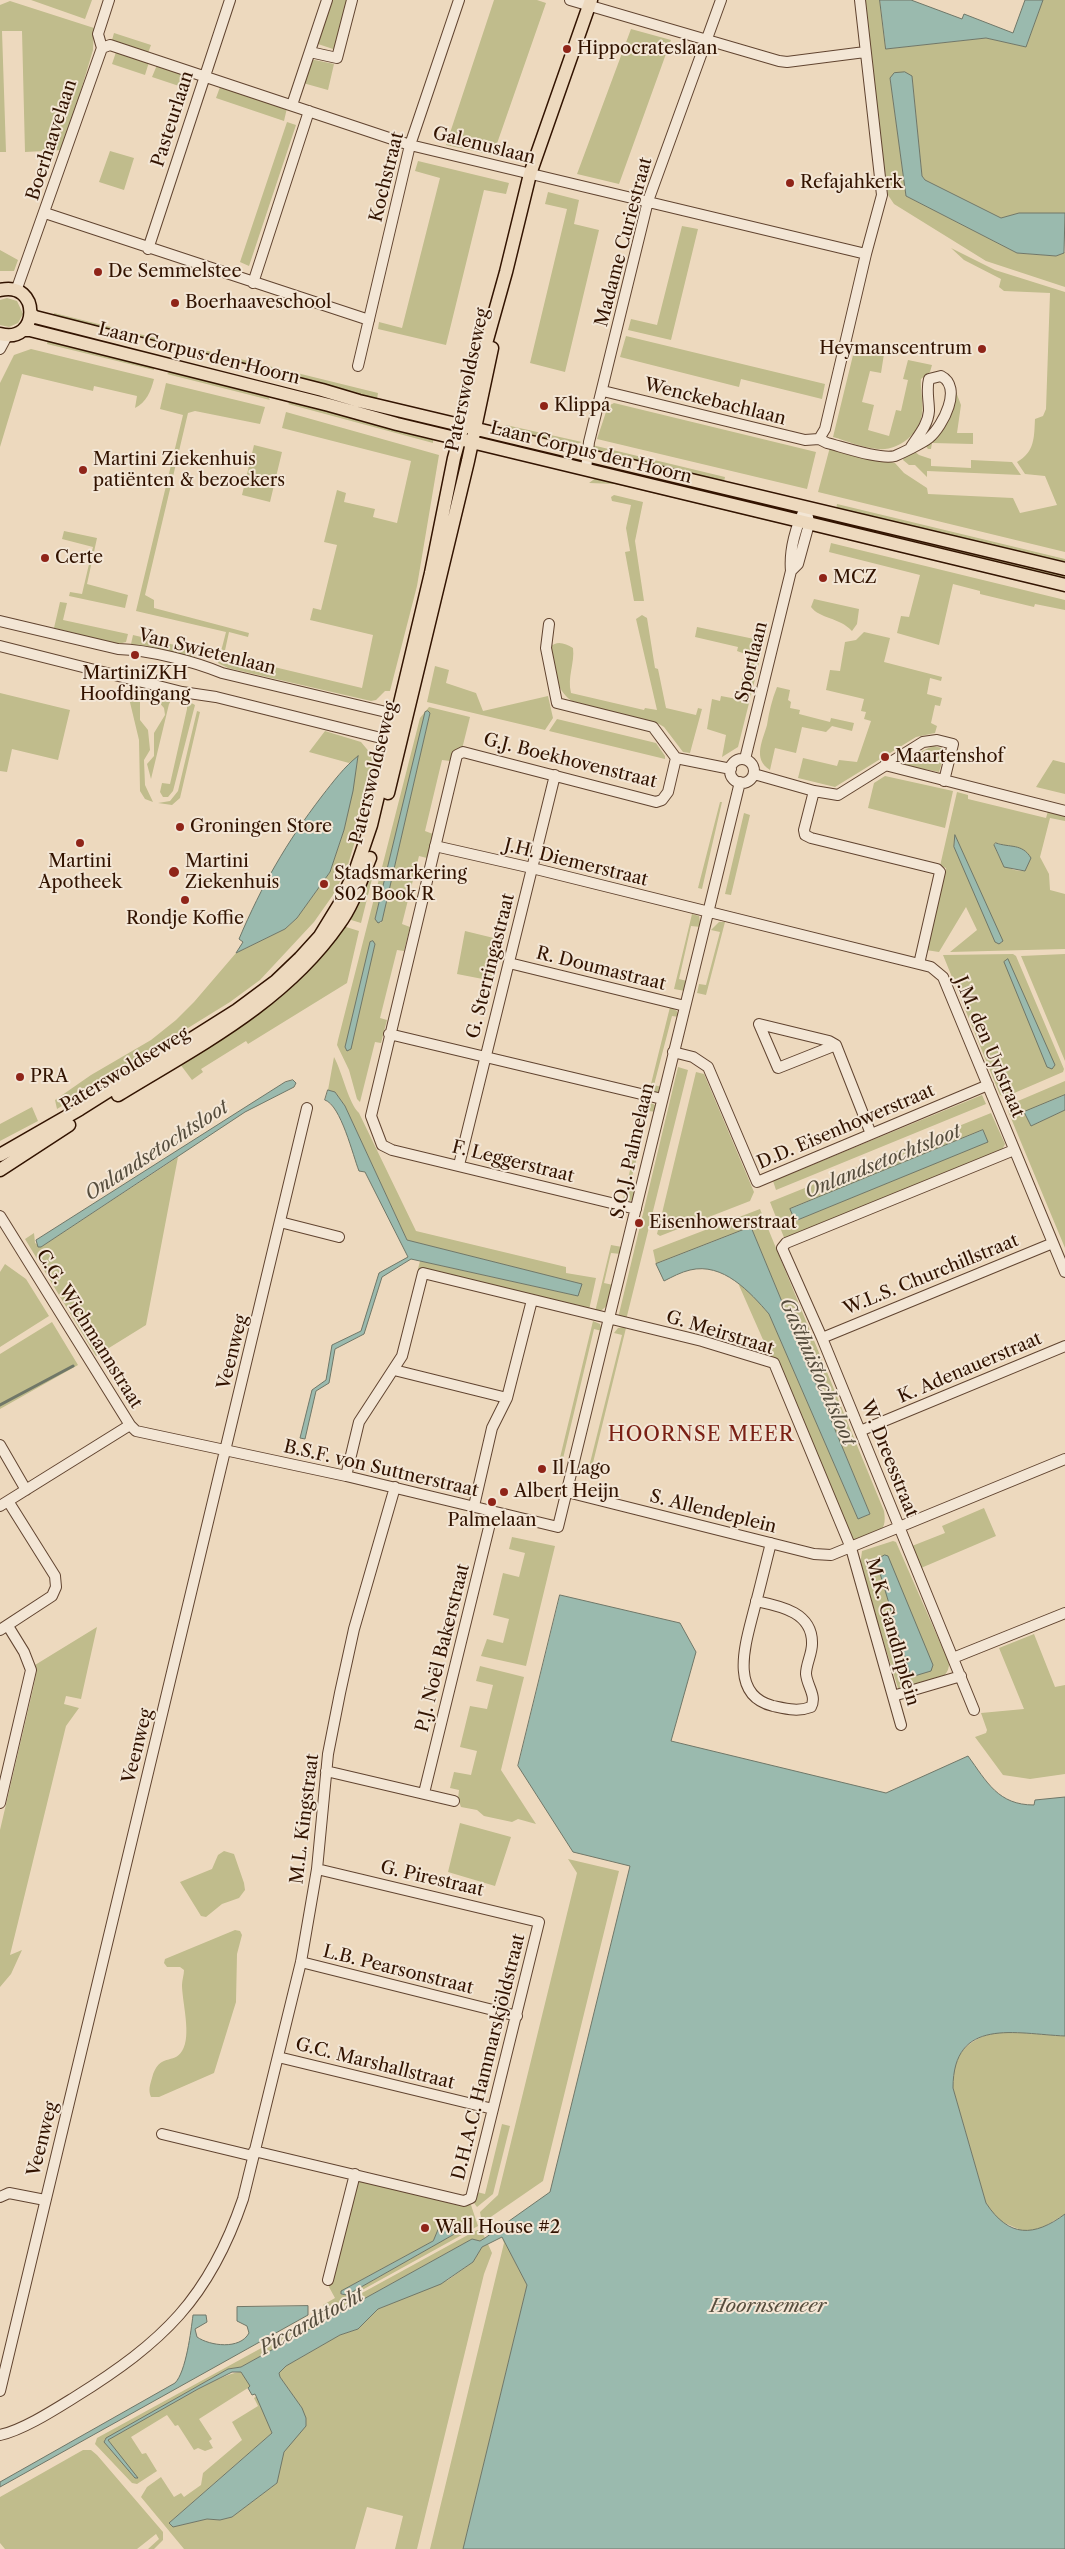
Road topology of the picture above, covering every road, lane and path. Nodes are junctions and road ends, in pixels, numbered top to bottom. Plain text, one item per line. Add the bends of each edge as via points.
1 (109, 0) edge
2 (230, 0) edge
3 (327, 0) edge
4 (352, 0) edge
5 (459, 0) edge
6 (570, 0) edge
7 (721, 0) edge
8 (860, 0) edge
9 (590, 3) edge
10 (706, 40) junction
11 (102, 48) junction
12 (310, 52) junction
13 (865, 52) junction
14 (204, 77) junction
15 (292, 105) junction
16 (309, 111) junction
17 (410, 145) junction
18 (530, 174) junction
19 (648, 201) junction
20 (45, 213) junction
21 (148, 248) junction
22 (866, 254) junction
23 (506, 272) junction
24 (253, 283) junction
25 (0, 290) edge
26 (16, 290) junction
27 (31, 314) junction
28 (369, 320) junction
29 (23, 330) junction
30 (3, 335) edge
31 (0, 350) edge
32 (358, 366) dead end
33 (603, 391) junction
34 (461, 433) junction
35 (474, 436) junction
36 (819, 439) junction
37 (911, 447) junction
38 (589, 455) junction
39 (586, 469) junction
40 (806, 507) junction
41 (803, 522) junction
42 (1065, 570) edge
43 (1065, 585) edge
44 (0, 621) edge
45 (549, 624) dead end
46 (0, 646) edge
47 (402, 716) junction
48 (396, 742) junction
49 (676, 758) junction
50 (745, 759) junction
51 (885, 766) junction
52 (730, 769) junction
53 (754, 774) junction
54 (555, 775) junction
55 (944, 781) junction
56 (740, 782) junction
57 (814, 791) junction
58 (1065, 811) edge
59 (435, 846) junction
60 (532, 868) junction
61 (709, 912) junction
62 (508, 963) junction
63 (919, 964) junction
64 (685, 1006) junction
65 (389, 1034) junction
66 (836, 1045) junction
67 (673, 1052) junction
68 (486, 1057) junction
69 (988, 1085) junction
70 (662, 1099) junction
71 (307, 1108) dead end
72 (872, 1134) junction
73 (1014, 1150) junction
74 (0, 1155) edge
75 (459, 1166) junction
76 (0, 1170) edge
77 (636, 1209) junction
78 (0, 1216) edge
79 (280, 1222) junction
80 (340, 1237) dead end
81 (1053, 1243) junction
82 (1065, 1272) edge
83 (532, 1300) junction
84 (610, 1319) junction
85 (822, 1338) junction
86 (1065, 1346) edge
87 (394, 1370) junction
88 (507, 1398) junction
89 (130, 1426) junction
90 (860, 1431) junction
91 (0, 1445) edge
92 (225, 1450) junction
93 (1065, 1459) edge
94 (346, 1476) junction
95 (395, 1487) junction
96 (26, 1490) junction
97 (567, 1492) junction
98 (4, 1503) edge
99 (474, 1506) junction
100 (493, 1511) junction
101 (558, 1527) joint
102 (900, 1528) junction
103 (771, 1543) junction
104 (851, 1548) junction
105 (756, 1601) junction
106 (1065, 1613) edge
107 (4, 1628) edge
108 (953, 1658) junction
109 (960, 1676) junction
110 (893, 1696) junction
111 (974, 1710) dead end
112 (901, 1725) dead end
113 (326, 1771) junction
114 (424, 1793) junction
115 (454, 1800) dead end
116 (0, 1803) edge
117 (317, 1869) junction
118 (539, 1922) joint
119 (301, 1962) junction
120 (517, 2016) junction
121 (278, 2057) junction
122 (493, 2109) junction
123 (162, 2134) dead end
124 (254, 2154) junction
125 (355, 2174) junction
126 (0, 2197) edge
127 (44, 2200) junction
128 (328, 2280) dead end
129 (0, 2391) edge
130 (0, 2435) edge

1 - 11 street, Boerhaavelaan via 98,34
2 - 14 street, Pasteurlaan
3 - 12 street
4 - 12 street via 337,58
5 - 17 street, Kochstraat
6 - 9 street
7 - 10 street, Madame Curiestraat
8 - 13 street
9 - 10 street
9 - 18 main road, Paterswoldseweg
10 - 13 street via 787,62
10 - 19 street, Madame Curiestraat
11 - 14 street, Galenuslaan via 110,45
11 - 20 street, Boerhaavelaan
12 - 15 street
13 - 22 street via 882,195
14 - 15 street, Galenuslaan
14 - 21 street, Pasteurlaan
15 - 16 street, Galenuslaan
16 - 17 street, Galenuslaan
16 - 24 street
17 - 18 street, Galenuslaan
17 - 28 street, Kochstraat
18 - 19 street, Galenuslaan
18 - 23 main road, Paterswoldseweg
19 - 22 street, Galenuslaan
19 - 33 street, Madame Curiestraat
20 - 21 street
20 - 26 street, Boerhaavelaan
21 - 24 street
22 - 36 street via 825,429
23 - 34 main road, Paterswoldseweg
23 - 35 main road, Paterswoldseweg via 505,292
24 - 28 street
25 - 26 main road
26 - 27 main road via 28,300
27 - 29 main road
27 - 34 main road, Laan Corpus den Hoorn
28 - 32 street, Kochstraat
29 - 30 main road
29 - 34 main road, Laan Corpus den Hoorn
30 - 31 street
33 - 36 street, Wenckebachlaan via 806,440
33 - 38 street, Madame Curiestraat via 589,442
34 - 35 main road, Laan Corpus den Hoorn
34 - 47 main road, Paterswoldseweg
35 - 38 main road, Laan Corpus den Hoorn
35 - 39 main road, Laan Corpus den Hoorn
35 - 47 main road, Paterswoldseweg
36 - 37 street, Wenckebachlaan via 884,456 894,456
37 - 37 street, Wenckebachlaan via 930,438 941,423 950,400 947,378 929,379 926,387 929,413
38 - 39 street, Madame Curiestraat
38 - 40 main road, Laan Corpus den Hoorn
39 - 41 main road, Laan Corpus den Hoorn
40 - 41 street, Sportlaan
40 - 42 main road, Laan Corpus den Hoorn
41 - 43 main road, Laan Corpus den Hoorn
41 - 50 street, Sportlaan via 798,564 791,572
44 - 47 street, Van Swietenlaan via 118,649 131,649
45 - 49 street via 546,648 557,703 653,727
46 - 48 street
47 - 48 main road, Paterswoldseweg
48 - 74 main road, Paterswoldseweg via 356,868 330,920 300,958 237,1010 80,1109
48 - 76 main road, Paterswoldseweg via 379,829 357,889 340,923 301,971 241,1020
49 - 52 street
49 - 54 street, G.J. Boekhovenstraat via 668,792 656,802
50 - 52 street via 736,761
50 - 53 street via 753,767
51 - 55 street
51 - 55 street via 923,742 943,741 953,744
51 - 57 street via 838,796
52 - 56 street via 733,778
53 - 56 street via 748,781
53 - 57 street
54 - 59 street, G.J. Boekhovenstraat via 463,752 457,755
54 - 60 street, G. Sterringastraat
55 - 58 street
56 - 61 street, S.O.J. Palmelaan
57 - 63 street via 805,835 940,872
59 - 60 street, J.H. Diemerstraat
59 - 65 street
60 - 61 street, J.H. Diemerstraat
60 - 62 street, G. Sterringastraat
61 - 63 street, J.M. den Uylstraat
61 - 64 street, S.O.J. Palmelaan
62 - 64 street, R. Doumastraat
62 - 68 street, G. Sterringastraat
63 - 69 street, J.M. den Uylstraat via 931,967 943,978
64 - 67 street, S.O.J. Palmelaan
65 - 68 street
65 - 75 street, F. Leggerstraat via 371,1116 382,1145
66 - 66 street via 829,1041 759,1024 778,1068
66 - 72 street
67 - 70 street, S.O.J. Palmelaan
67 - 72 street, D.D. Eisenhowerstraat via 692,1057 708,1067 756,1182
68 - 70 street
68 - 75 street, G. Sterringastraat
69 - 72 street, D.D. Eisenhowerstraat
69 - 73 street, J.M. den Uylstraat
70 - 77 street, S.O.J. Palmelaan
71 - 79 street, Veenweg
73 - 81 street, J.M. den Uylstraat
73 - 85 street, W. Dreesstraat via 786,1243 782,1248
75 - 77 street, F. Leggerstraat
77 - 84 street, S.O.J. Palmelaan
78 - 89 street, C.G. Wichmannstraat
79 - 80 street
79 - 92 street, Veenweg
81 - 82 street, J.M. den Uylstraat
81 - 85 street, W.L.S. Churchillstraat
83 - 84 street
83 - 87 street via 423,1273 402,1356
83 - 88 street
84 - 97 street, S.O.J. Palmelaan
84 - 104 street, G. Meirstraat via 702,1341 774,1363
85 - 90 street, W. Dreesstraat
86 - 90 street, K. Adenauerstraat
87 - 88 street
87 - 94 street via 358,1422
88 - 99 street via 492,1428
89 - 92 street, C.G. Wichmannstraat via 140,1432
89 - 96 street
90 - 102 street, W. Dreesstraat
91 - 96 street
92 - 94 street, B.S.F. von Suttnerstraat
92 - 127 street, Veenweg
93 - 102 street, S. Allendeplein
94 - 95 street, B.S.F. von Suttnerstraat
95 - 99 street, B.S.F. von Suttnerstraat
95 - 113 street, M.L. Kingstraat via 354,1628
96 - 98 street
97 - 101 street, S.O.J. Palmelaan
97 - 103 street, S. Allendeplein
98 - 107 street via 55,1576 56,1587 52,1596
99 - 100 street, B.S.F. von Suttnerstraat
100 - 101 street, B.S.F. von Suttnerstraat
100 - 114 street, P.J. Noël Bakerstraat
102 - 104 street, S. Allendeplein
102 - 108 street, W. Dreesstraat
103 - 104 street, S. Allendeplein via 814,1554 831,1555
103 - 105 street
104 - 110 street, M.K. Gandhiplein
105 - 105 street via 742,1658 748,1687 764,1704 802,1710 811,1707 814,1698 806,1671 812,1641 808,1627 801,1616 785,1607
106 - 108 street
107 - 116 street via 24,1652 32,1670
108 - 109 street, W. Dreesstraat
109 - 110 street
109 - 111 street, W. Dreesstraat
110 - 112 street, M.K. Gandhiplein
113 - 114 street
113 - 117 street, M.L. Kingstraat
114 - 115 street
117 - 118 street, G. Pirestraat
117 - 119 street, M.L. Kingstraat
118 - 120 street, D.H.A.C. Hammarskjöldstraat
119 - 120 street, L.B. Pearsonstraat
119 - 121 street, M.L. Kingstraat
120 - 122 street, D.H.A.C. Hammarskjöldstraat
121 - 122 street, G.C. Marshallstraat
121 - 124 street, M.L. Kingstraat
122 - 125 street, D.H.A.C. Hammarskjöldstraat via 469,2200
123 - 124 street
124 - 125 street
124 - 130 street, M.L. Kingstraat via 232,2230 204,2284 188,2305 157,2339 123,2367 57,2408
125 - 128 street
126 - 127 street via 9,2193
127 - 129 street, Veenweg

